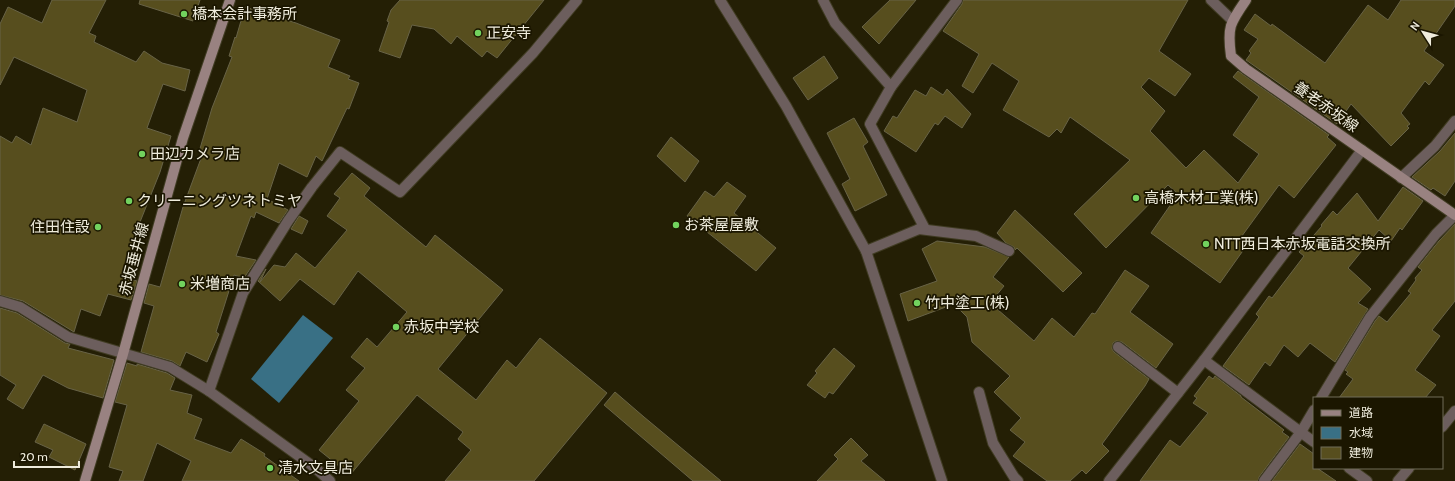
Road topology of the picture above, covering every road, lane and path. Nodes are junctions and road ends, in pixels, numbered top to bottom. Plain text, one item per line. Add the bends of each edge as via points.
1 (230, 0) edge
2 (577, 0) edge
3 (720, 0) edge
4 (823, 0) edge
5 (957, 0) edge
6 (1211, 0) edge
7 (1246, 0) edge
8 (1232, 20) junction
9 (891, 87) junction
10 (1455, 120) edge
11 (1362, 150) junction
12 (1401, 178) junction
13 (1455, 215) edge
14 (919, 229) junction
15 (866, 251) junction
16 (1009, 251) dead end
17 (0, 301) edge
18 (1118, 347) dead end
19 (123, 354) junction
20 (1204, 360) junction
21 (209, 391) junction
22 (979, 392) dead end
23 (1178, 394) junction
24 (1322, 397) edge
25 (1313, 412) edge
26 (1454, 413) edge
27 (1443, 426) edge
28 (1301, 432) junction
29 (1313, 441) edge
30 (1350, 469) edge
31 (1408, 469) edge
32 (85, 481) edge
33 (330, 481) edge
34 (942, 481) edge
35 (1018, 481) edge
36 (1110, 481) edge
37 (1264, 481) edge
38 (1367, 481) edge
39 (1398, 481) edge

1 - 19 main road, 赤坂垂井線 via 183,138
2 - 21 street via 534,53 400,192 340,152 288,221 243,293
3 - 15 street via 786,106
4 - 9 street via 835,23
5 - 9 street
6 - 8 street
7 - 8 main road, 養老赤坂線
8 - 11 main road, 養老赤坂線 via 1229,37 1231,56
9 - 14 street via 870,124 924,227
10 - 12 street via 1435,146
11 - 12 main road, 養老赤坂線
11 - 20 street
12 - 13 main road, 養老赤坂線
13 - 24 street via 1436,234 1370,317
14 - 15 street
14 - 16 street via 976,236
15 - 34 street
17 - 19 street via 20,306 68,337
18 - 23 street
19 - 21 street via 170,368
19 - 32 main road, 赤坂垂井線
20 - 23 street
20 - 28 street
21 - 33 street
22 - 35 street via 992,443
23 - 36 street
25 - 28 street
26 - 27 street
28 - 29 street
28 - 37 street
30 - 38 street
31 - 39 street

